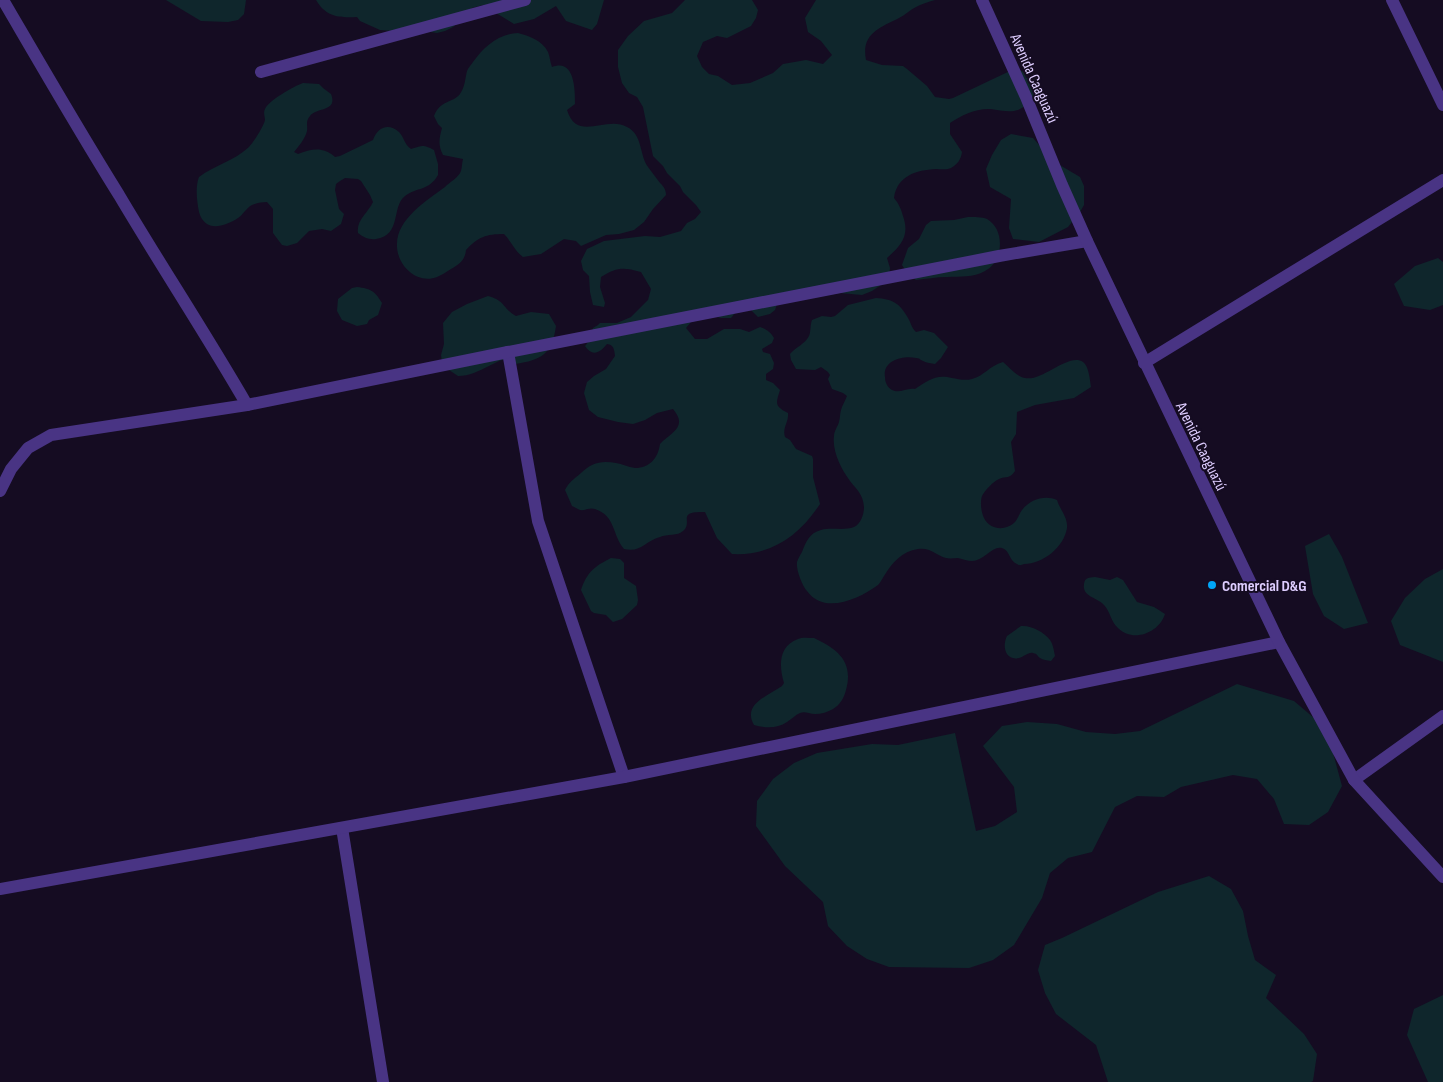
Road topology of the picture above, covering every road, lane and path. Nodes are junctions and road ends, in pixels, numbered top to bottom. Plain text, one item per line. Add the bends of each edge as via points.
1 (3, 0) edge
2 (525, 0) edge
3 (982, 0) edge
4 (1392, 0) edge
5 (261, 72) dead end
6 (1443, 105) edge
7 (1443, 180) edge
8 (1087, 241) junction
9 (508, 352) junction
10 (1144, 363) junction
11 (247, 405) junction
12 (0, 491) edge
13 (1279, 642) junction
14 (1443, 716) edge
15 (624, 777) junction
16 (1354, 780) junction
17 (342, 828) junction
18 (1443, 877) edge
19 (0, 889) edge
20 (383, 1082) edge

1 - 11 street
2 - 5 street
3 - 8 street, Avenida Caaguazú
4 - 6 street
7 - 10 street
8 - 9 street
8 - 10 street, Avenida Caaguazú
9 - 11 street
9 - 15 street via 538,521
10 - 13 street, Avenida Caaguazú
11 - 12 street via 51,435 28,448
13 - 15 street
13 - 16 street, Avenida Caaguazú
14 - 16 street
15 - 17 street
16 - 18 street, Avenida Caaguazú
17 - 19 street
17 - 20 street

